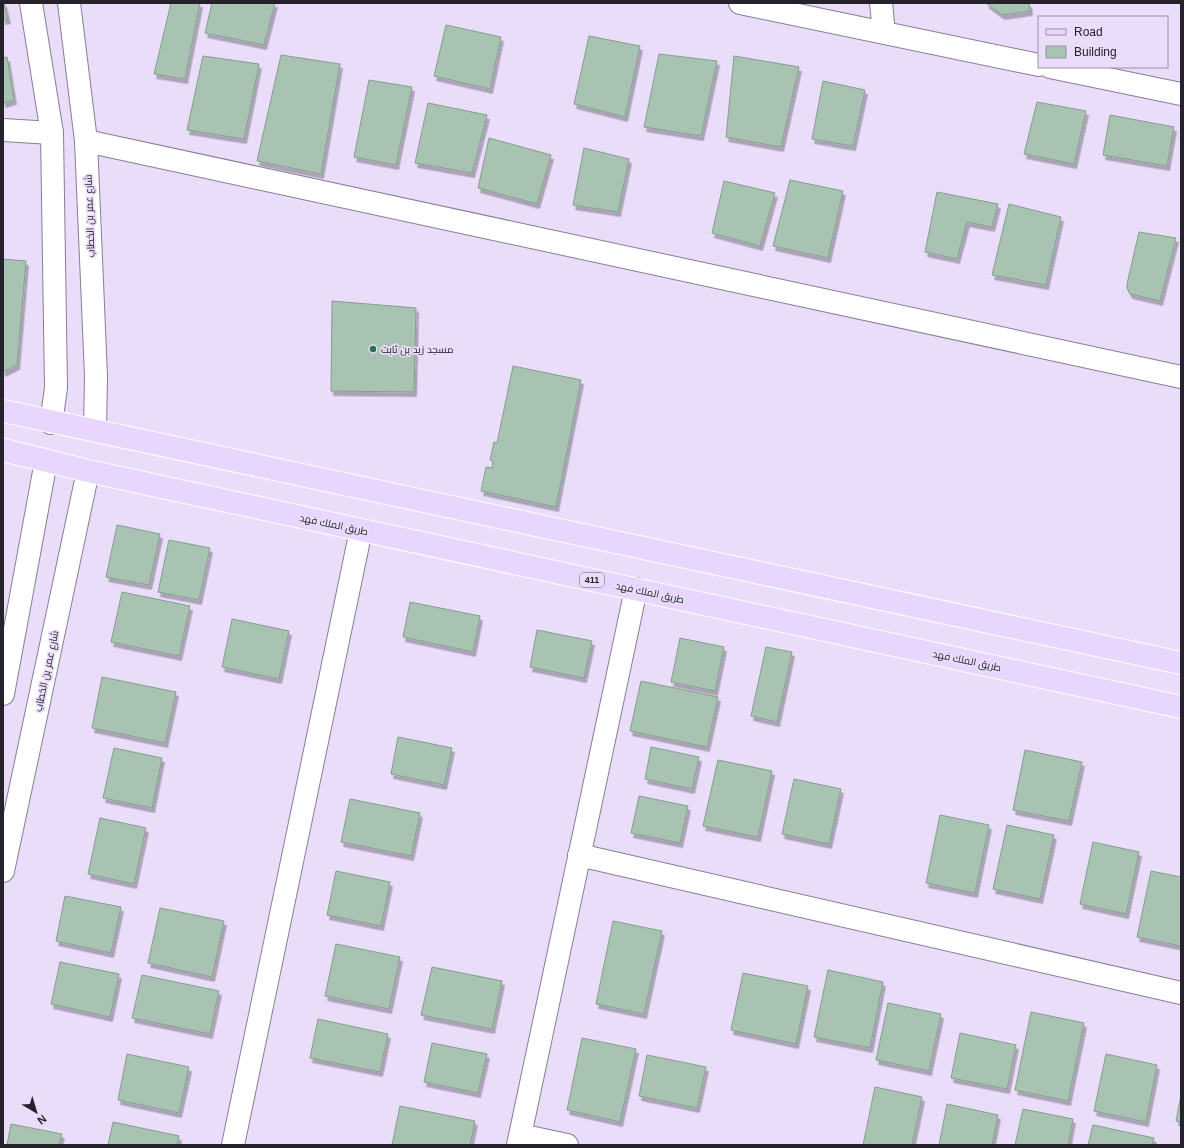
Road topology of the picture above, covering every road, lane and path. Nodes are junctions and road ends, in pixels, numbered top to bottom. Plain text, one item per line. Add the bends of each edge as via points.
1 (31, 3) edge
2 (70, 3) edge
3 (740, 3) edge
4 (881, 3) edge
5 (884, 33) junction
6 (1038, 65) edge
7 (1055, 68) edge
8 (1181, 94) edge
9 (3, 130) edge
10 (52, 134) junction
11 (86, 141) junction
12 (1181, 377) edge
13 (3, 411) edge
14 (51, 423) junction
15 (95, 430) junction
16 (3, 450) edge
17 (46, 461) junction
18 (88, 471) junction
19 (361, 530) junction
20 (636, 589) junction
21 (1181, 663) edge
22 (4, 682) edge
23 (1181, 707) edge
24 (579, 855) junction
25 (3, 871) edge
26 (1181, 993) edge
27 (519, 1140) edge
28 (233, 1145) edge
29 (567, 1145) edge

1 - 10 street
2 - 11 street, شارع عمر بن الخطاب
3 - 5 street
4 - 5 street
5 - 6 street
7 - 8 street
9 - 10 street
10 - 14 street via 56,388
11 - 12 street
11 - 15 street, شارع عمر بن الخطاب via 96,376
13 - 14 main road
14 - 15 main road
15 - 21 main road
16 - 17 main road, طريق الملك فهد / 411
17 - 18 main road, طريق الملك فهد / 411
17 - 22 street
18 - 19 main road, طريق الملك فهد / 411
18 - 25 street, شارع عمر بن الخطاب
19 - 20 main road, طريق الملك فهد / 411
19 - 28 street
20 - 23 main road, طريق الملك فهد / 411
20 - 24 street
24 - 26 street
24 - 27 street
27 - 29 street

